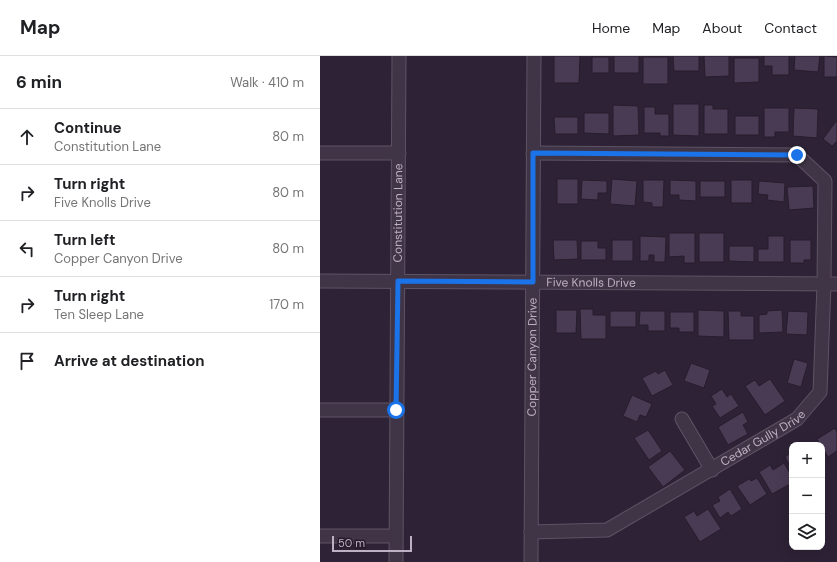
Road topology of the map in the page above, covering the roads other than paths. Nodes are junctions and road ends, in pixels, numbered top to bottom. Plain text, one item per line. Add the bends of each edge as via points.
1 (399, 56) edge
2 (534, 56) edge
3 (320, 153) edge
4 (399, 153) junction
5 (533, 153) junction
6 (320, 281) edge
7 (398, 281) junction
8 (533, 282) junction
9 (831, 284) edge
10 (320, 410) edge
11 (396, 410) junction
12 (682, 419) dead end
13 (712, 470) junction
14 (531, 532) junction
15 (320, 536) edge
16 (396, 536) junction
17 (396, 562) edge
18 (531, 562) edge

1 - 4 street, Constitution Lane
2 - 5 street, Copper Canyon Drive
3 - 4 street
4 - 7 street, Constitution Lane
5 - 8 street, Copper Canyon Drive
5 - 9 street, Cedar Gully Drive via 797,155 825,181
6 - 7 street, Five Knolls Drive
7 - 8 street, Five Knolls Drive
7 - 11 street, Constitution Lane
8 - 9 street, Five Knolls Drive
8 - 14 street, Copper Canyon Drive
9 - 13 street, Cedar Gully Drive via 820,392 797,419
10 - 11 street
11 - 16 street, Constitution Lane
12 - 13 street
13 - 14 street, Cedar Gully Drive via 608,530
14 - 18 street, Copper Canyon Drive
15 - 16 street
16 - 17 street, Constitution Lane

